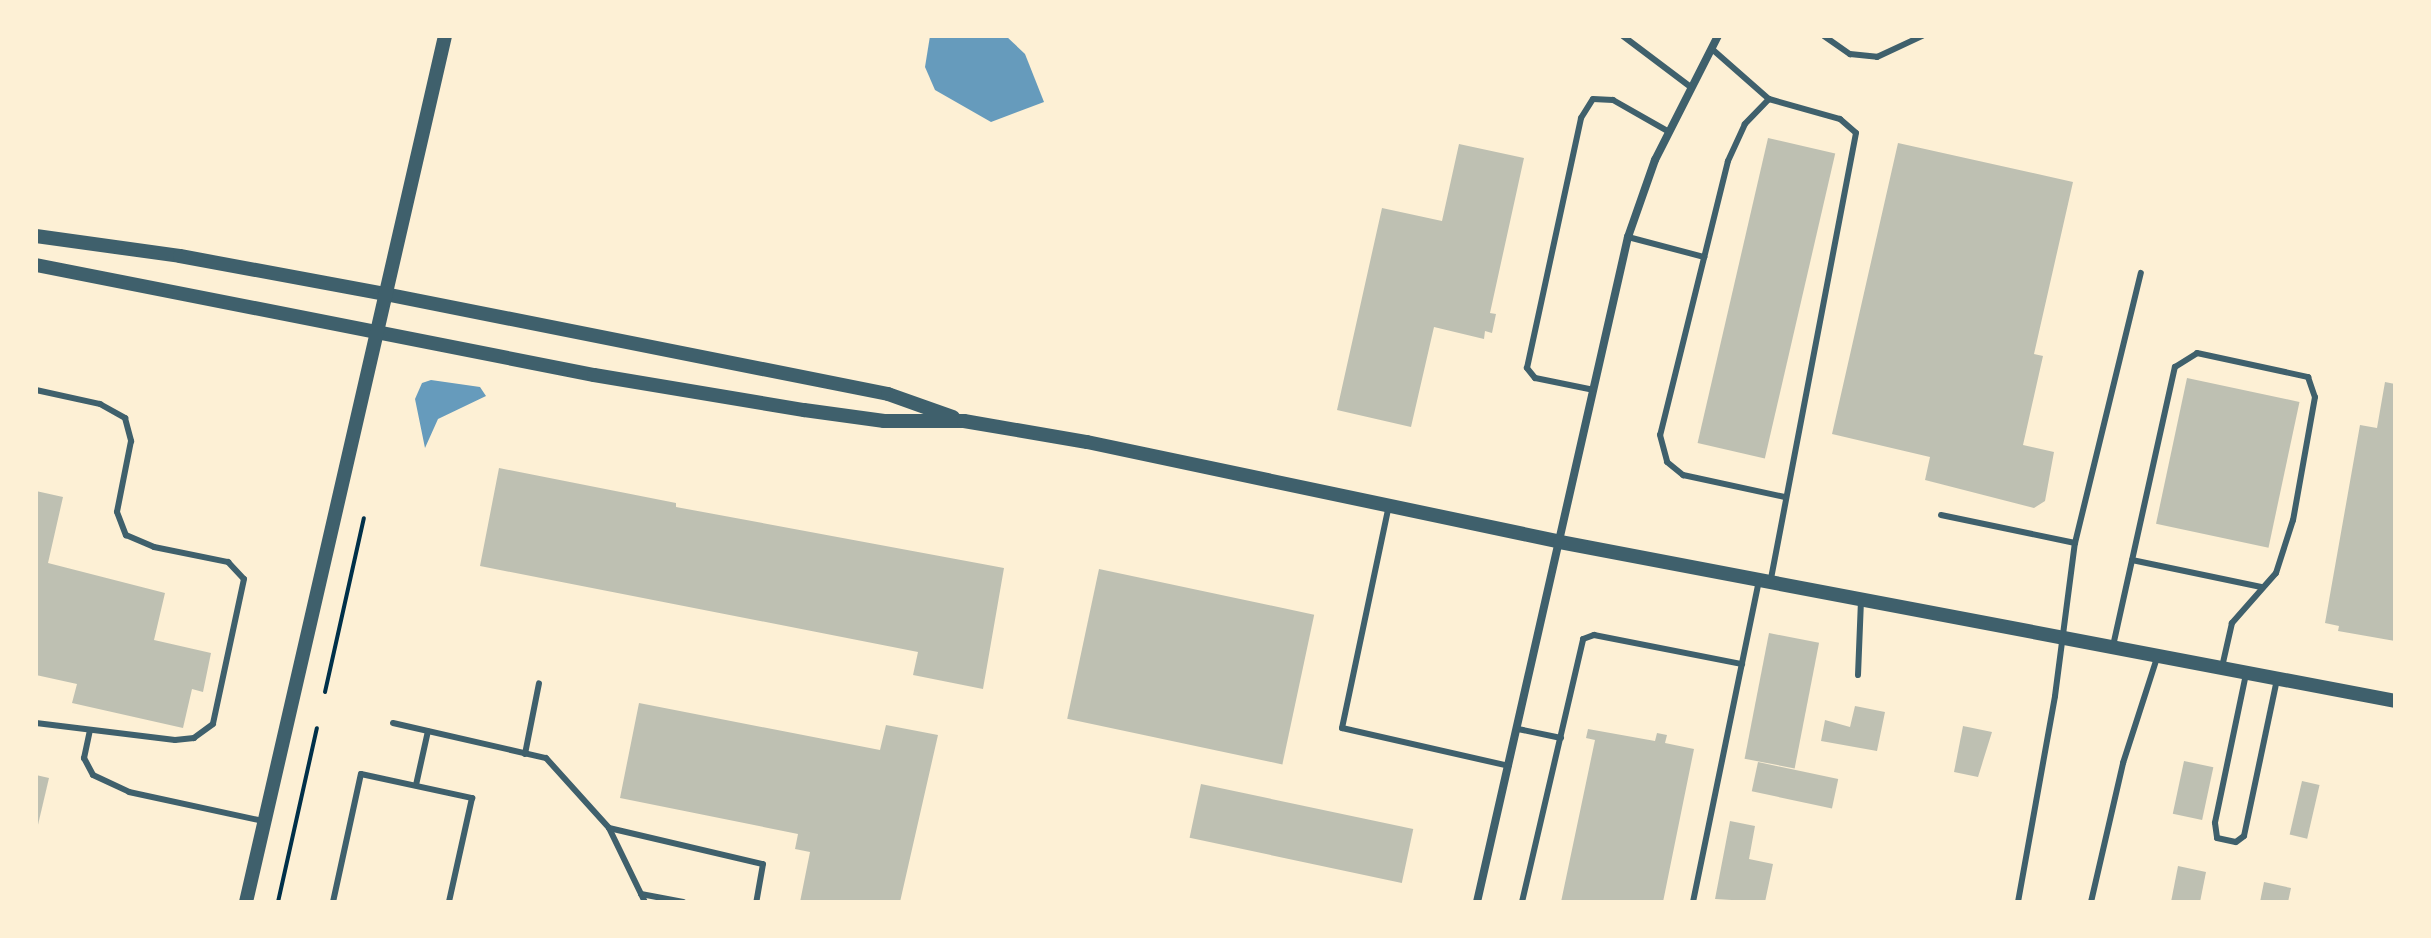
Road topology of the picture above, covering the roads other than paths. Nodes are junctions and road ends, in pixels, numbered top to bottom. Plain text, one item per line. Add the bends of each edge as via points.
1 (445, 36) edge
2 (1623, 36) edge
3 (1718, 36) edge
4 (1824, 36) edge
5 (1922, 36) edge
6 (1712, 49) junction
7 (1692, 88) junction
8 (1769, 99) junction
9 (1669, 132) junction
10 (36, 236) edge
11 (1628, 237) junction
12 (1704, 257) junction
13 (36, 265) edge
14 (2141, 273) dead end
15 (385, 294) junction
16 (376, 331) junction
17 (36, 390) edge
18 (1594, 390) junction
19 (964, 421) junction
20 (1785, 497) junction
21 (1389, 505) junction
22 (1941, 515) dead end
23 (1560, 542) junction
24 (2075, 543) junction
25 (2132, 560) junction
26 (1765, 581) junction
27 (2262, 587) junction
28 (1861, 600) junction
29 (2059, 639) junction
30 (2113, 649) junction
31 (2157, 658) junction
32 (1742, 664) junction
33 (2221, 669) junction
34 (2246, 674) junction
35 (1858, 675) dead end
36 (2277, 680) junction
37 (539, 683) dead end
38 (2395, 701) edge
39 (36, 723) edge
40 (393, 723) dead end
41 (1518, 729) junction
42 (90, 730) junction
43 (428, 731) junction
44 (1561, 738) junction
45 (525, 754) junction
46 (1509, 766) junction
47 (416, 785) junction
48 (264, 821) junction
49 (609, 828) junction
50 (643, 898) edge
51 (246, 902) edge
52 (333, 902) edge
53 (449, 902) edge
54 (683, 902) edge
55 (756, 902) edge
56 (1477, 902) edge
57 (1522, 902) edge
58 (1693, 902) edge
59 (2018, 902) edge
60 (2091, 902) edge

1 - 15 street
2 - 7 lane
3 - 6 street
4 - 5 lane via 1850,54 1877,57
6 - 7 street
6 - 8 lane
7 - 9 street
8 - 12 lane via 1745,124 1728,161
8 - 20 lane via 1840,119 1856,133
9 - 11 street
9 - 18 lane via 1613,100 1593,99 1581,118 1527,368 1535,378
10 - 15 street
11 - 12 lane
11 - 18 street
12 - 20 lane via 1660,435 1667,462 1683,475
13 - 16 street
14 - 24 lane
15 - 16 street
15 - 19 street via 888,394
16 - 19 street via 804,410 884,421
16 - 48 street
17 - 42 lane via 100,404 125,418 131,441 117,512 126,535 154,547 228,562 244,579 213,724 194,738 175,740
18 - 23 street
19 - 21 street
20 - 26 lane
21 - 23 street
21 - 46 lane via 1342,728
22 - 24 lane
23 - 26 street
23 - 41 street
24 - 29 lane
25 - 27 lane
25 - 27 lane via 2175,367 2197,353 2308,377 2314,384 2293,520 2276,573
25 - 30 lane
26 - 28 street
26 - 32 lane
27 - 33 lane via 2232,623
28 - 29 street
28 - 35 lane
29 - 30 street
29 - 59 lane via 2055,696
30 - 31 street
31 - 33 street
31 - 60 lane via 2123,763
32 - 44 lane via 1594,635 1583,639
32 - 58 lane
33 - 34 street
34 - 36 street
34 - 36 lane via 2213,832 2227,840 2244,836
36 - 38 street
37 - 45 lane
39 - 42 lane
40 - 43 lane
41 - 44 lane
41 - 46 street
42 - 48 lane via 84,758 93,775 129,792
43 - 45 lane
43 - 47 lane
44 - 57 lane
45 - 49 lane via 546,758
46 - 56 street
47 - 52 lane via 361,774
47 - 53 lane via 472,798
48 - 51 street
49 - 50 lane
49 - 55 lane via 763,864
50 - 54 lane

